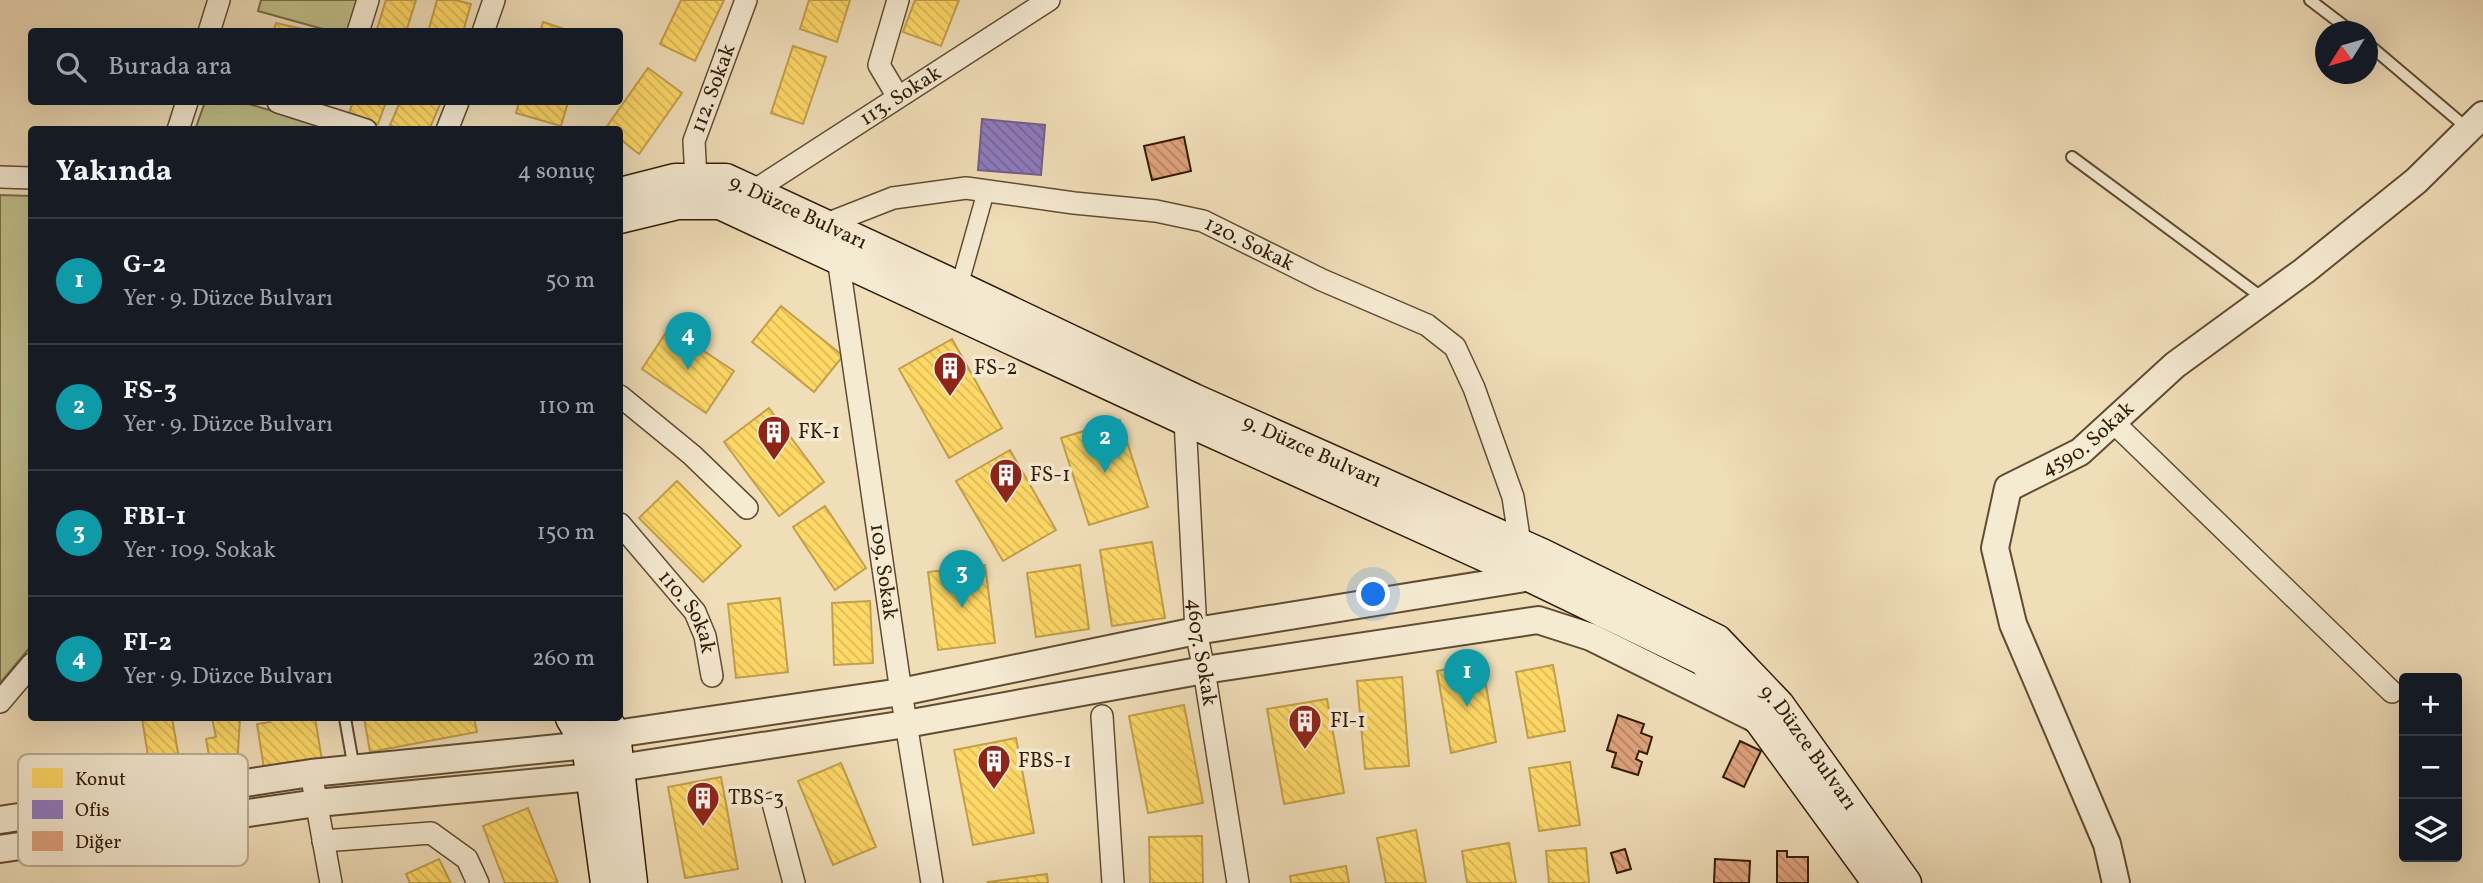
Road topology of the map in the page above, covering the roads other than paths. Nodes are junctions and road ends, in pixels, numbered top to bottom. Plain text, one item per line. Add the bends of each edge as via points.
1 (219, 0) edge
2 (368, 0) edge
3 (746, 0) edge
4 (898, 0) edge
5 (1049, 0) edge
6 (2310, 0) edge
7 (489, 1) edge
8 (2338, 21) edge
9 (210, 28) edge
10 (359, 28) edge
11 (484, 28) edge
12 (2378, 51) edge
13 (898, 97) junction
14 (186, 105) edge
15 (299, 105) edge
16 (457, 105) edge
17 (334, 110) edge
18 (2476, 122) edge
19 (179, 126) edge
20 (360, 126) edge
21 (449, 126) edge
22 (2072, 157) dead end
23 (0, 177) edge
24 (28, 178) edge
25 (696, 180) junction
26 (986, 191) junction
27 (623, 192) edge
28 (752, 192) junction
29 (623, 217) edge
30 (824, 225) junction
31 (838, 258) junction
32 (959, 287) junction
33 (2265, 299) junction
34 (623, 398) edge
35 (1185, 420) junction
36 (2113, 422) junction
37 (747, 508) dead end
38 (623, 528) edge
39 (1520, 544) junction
40 (1531, 577) junction
41 (1196, 631) junction
42 (28, 669) edge
43 (1204, 670) junction
44 (712, 676) dead end
45 (901, 692) junction
46 (2392, 692) dead end
47 (0, 702) edge
48 (1102, 716) dead end
49 (346, 721) edge
50 (573, 721) edge
51 (1760, 721) junction
52 (906, 723) junction
53 (610, 726) edge
54 (587, 745) junction
55 (354, 769) junction
56 (606, 772) junction
57 (311, 773) junction
58 (248, 783) edge
59 (317, 803) junction
60 (773, 803) dead end
61 (248, 813) edge
62 (18, 817) edge
63 (0, 820) edge
64 (323, 841) junction
65 (18, 846) edge
66 (0, 849) edge
67 (334, 881) edge
68 (478, 883) edge
69 (606, 883) edge
70 (632, 883) edge
71 (794, 883) edge
72 (932, 883) edge
73 (1114, 883) edge
74 (1238, 883) edge
75 (1878, 883) edge
76 (1906, 883) edge
77 (2116, 883) edge

1 - 9 street
2 - 10 street
3 - 25 street, 112. Sokak via 694,141
4 - 13 street via 879,65
5 - 13 street, 113. Sokak
6 - 8 lane
7 - 11 street
12 - 18 lane
13 - 28 street, 113. Sokak
14 - 19 street
15 - 17 street
16 - 21 street
17 - 20 street
18 - 33 street, 4590. Sokak via 2416,181
22 - 33 lane
23 - 24 street
25 - 27 main road, 9. Düzce Bulvarı via 675,179
25 - 28 main road, 9. Düzce Bulvarı via 726,179
26 - 30 street, 120. Sokak via 966,188 893,198
26 - 32 street
26 - 39 street, 120. Sokak via 1203,221 1427,325 1455,347 1474,388 1513,497
28 - 30 main road, 9. Düzce Bulvarı
29 - 31 main road, 9. Düzce Bulvarı via 678,204 720,204
30 - 32 main road, 9. Düzce Bulvarı
31 - 35 main road, 9. Düzce Bulvarı
31 - 45 street, 109. Sokak
32 - 39 main road, 9. Düzce Bulvarı via 1194,399
33 - 36 street, 4590. Sokak via 2175,365
34 - 37 street
35 - 40 main road, 9. Düzce Bulvarı
35 - 41 street, 4607. Sokak
36 - 46 street
36 - 77 street, 4590. Sokak via 2080,452 2008,488 1995,548 2012,624 2107,844
38 - 44 street, 110. Sokak via 695,612 705,636
39 - 76 main road, 9. Düzce Bulvarı via 1717,640 1779,705
40 - 41 street
40 - 51 main road, 9. Düzce Bulvarı via 1703,660
41 - 43 street, 4607. Sokak
41 - 45 street
42 - 47 street
43 - 51 street via 1538,620 1591,637
43 - 52 street
43 - 74 street, 4607. Sokak
45 - 52 street, 109. Sokak
45 - 53 street
48 - 73 street
49 - 55 lane
50 - 54 main road
51 - 75 main road, 9. Düzce Bulvarı
52 - 56 street
52 - 72 street, 109. Sokak
53 - 56 main road
54 - 55 street
54 - 56 main road
55 - 57 street
56 - 59 street
56 - 69 main road
56 - 70 main road
57 - 58 street
57 - 59 street
59 - 61 street
59 - 64 street
60 - 71 street
62 - 63 street
64 - 67 street
64 - 68 street via 432,833 467,859
65 - 66 street

